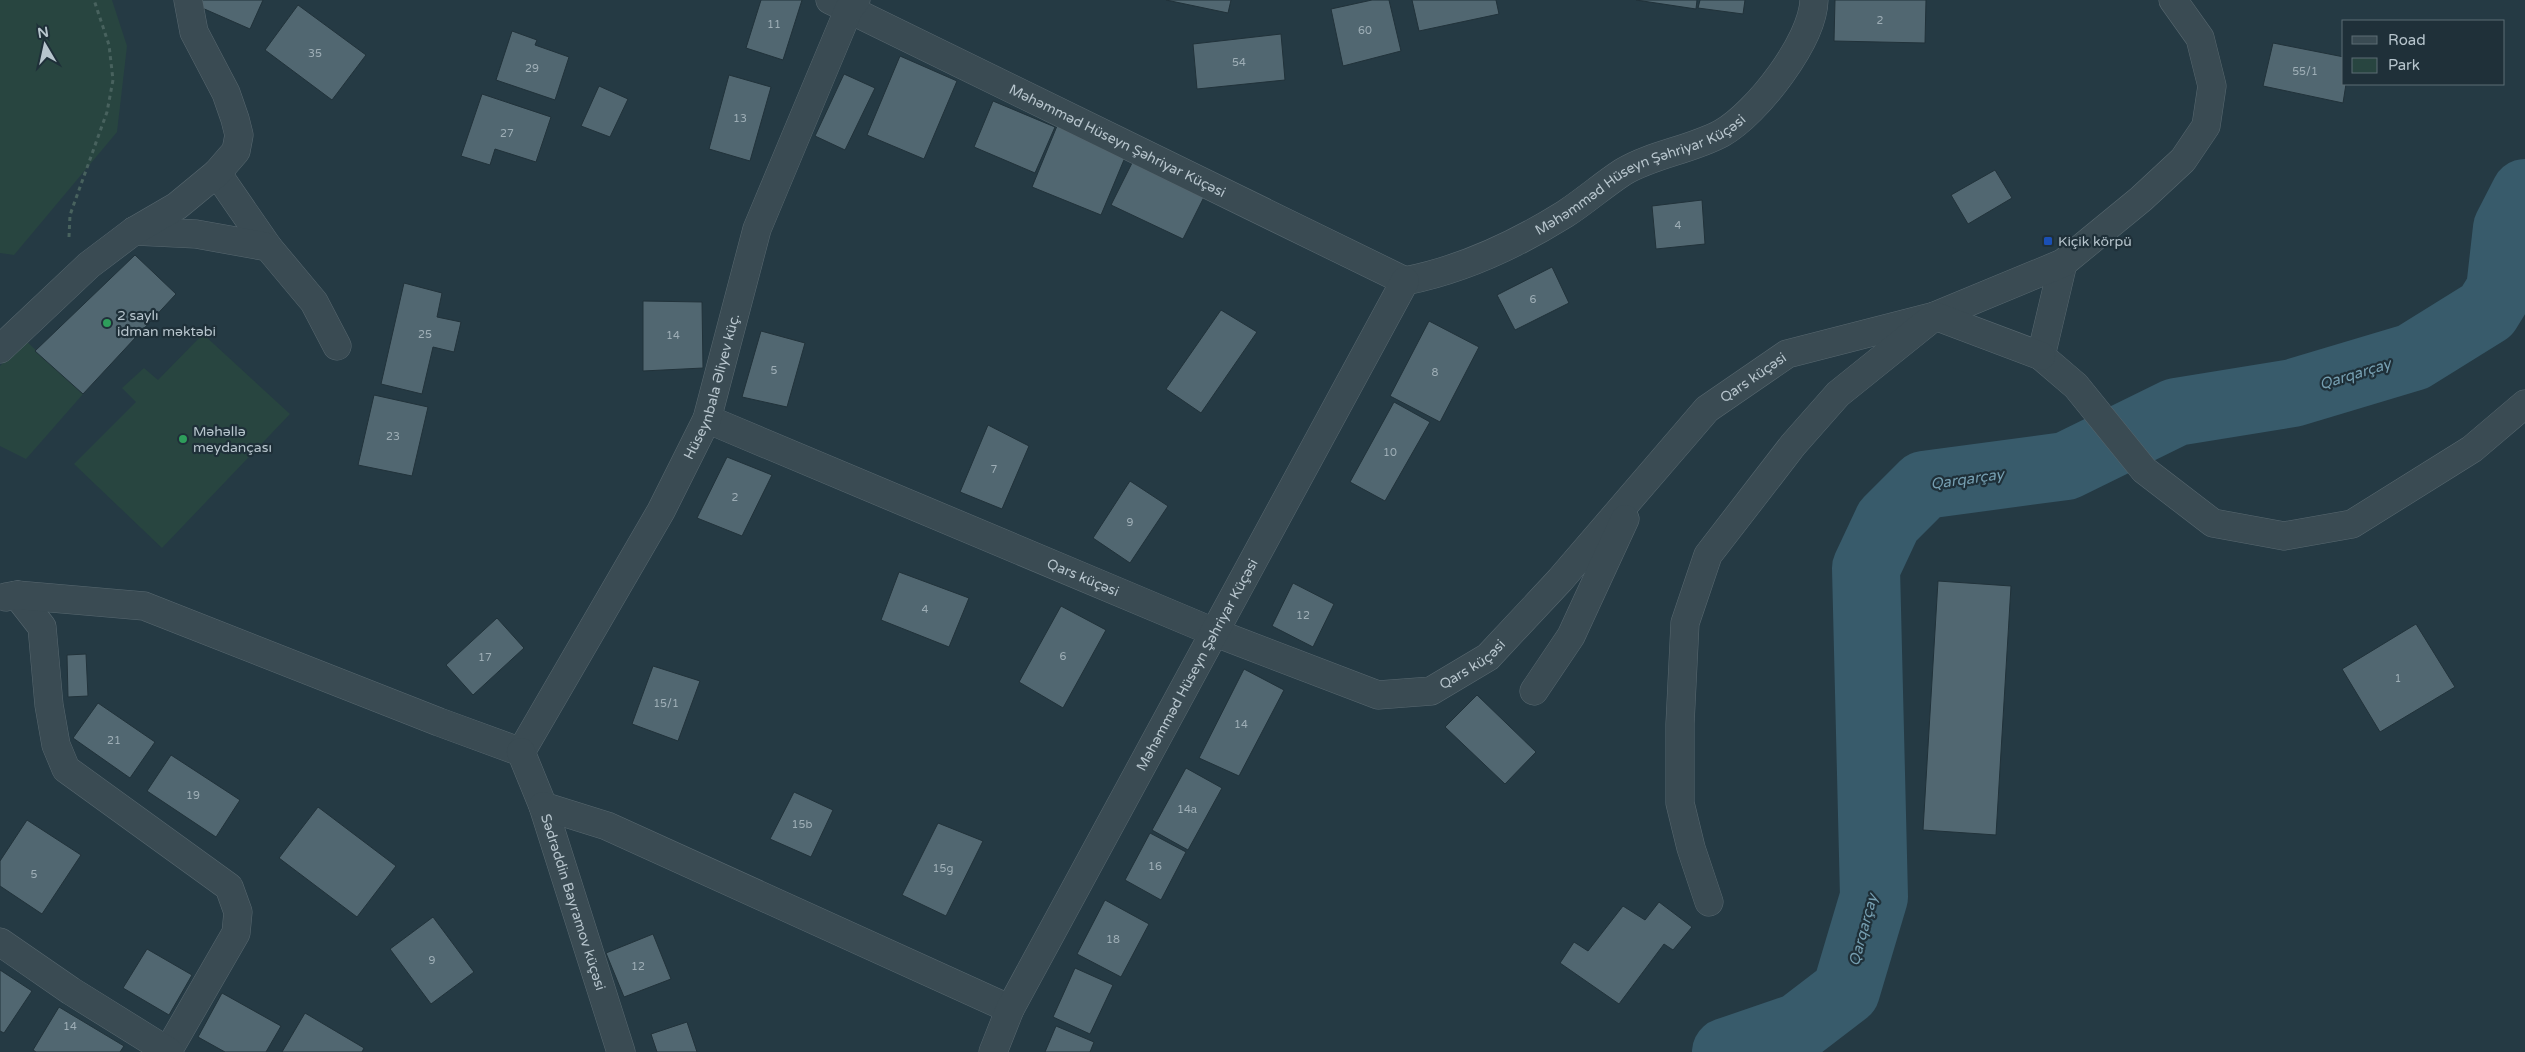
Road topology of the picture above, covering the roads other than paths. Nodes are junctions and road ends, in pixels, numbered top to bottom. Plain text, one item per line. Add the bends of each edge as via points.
1 (188, 0) edge
2 (1814, 0) edge
3 (2173, 0) edge
4 (845, 3) edge
5 (217, 172) junction
6 (134, 231) junction
7 (268, 247) junction
8 (2063, 263) junction
9 (1405, 281) junction
10 (1935, 316) junction
11 (337, 346) dead end
12 (0, 348) edge
13 (2040, 356) junction
14 (2525, 404) edge
15 (707, 419) junction
16 (1639, 488) junction
17 (8, 597) edge
18 (1216, 633) junction
19 (1534, 691) dead end
20 (522, 752) junction
21 (544, 806) junction
22 (1709, 902) dead end
23 (0, 942) edge
24 (1010, 1009) junction
25 (169, 1052) edge
26 (621, 1052) edge
27 (994, 1052) edge

1 - 5 street via 194,32 226,93 239,135 236,151
2 - 9 street, Məhəmməd Hüseyn Şəhriyar Küçəsi via 1803,41 1786,70 1722,132 1624,172 1524,238 1430,276
3 - 8 street via 2200,38 2212,86 2206,126 2183,160
4 - 9 street, Məhəmməd Hüseyn Şəhriyar Küçəsi
4 - 15 street, Hüseynbala Əliyev küç. via 757,229
5 - 6 street via 178,206
5 - 7 street
6 - 7 street via 196,234
6 - 12 street via 89,265
7 - 11 street via 314,302
8 - 10 street, Qars küçəsi
8 - 13 street
9 - 18 street, Məhəmməd Hüseyn Şəhriyar Küçəsi
10 - 13 street
10 - 16 street, Qars küçəsi via 1786,354 1707,409
10 - 22 street via 1838,394 1793,445 1708,555 1685,624 1680,803 1690,848
13 - 14 street via 2076,386 2144,470 2213,523 2284,536 2352,524 2472,449
15 - 18 street, Qars küçəsi
15 - 20 street, Hüseynbala Əliyev küç. via 661,511
16 - 18 street, Qars küçəsi via 1488,657 1431,691 1378,695
16 - 19 street via 1571,636
17 - 20 street via 144,606
17 - 25 street via 42,627 49,705 56,745 66,770 229,887 238,912 236,933
18 - 24 street, Məhəmməd Hüseyn Şəhriyar Küçəsi
20 - 21 street, Sədrəddin Bayramov küçəsi
21 - 24 street via 607,826
21 - 26 street, Sədrəddin Bayramov küçəsi
23 - 25 street
24 - 27 street, Məhəmməd Hüseyn Şəhriyar Küçəsi

